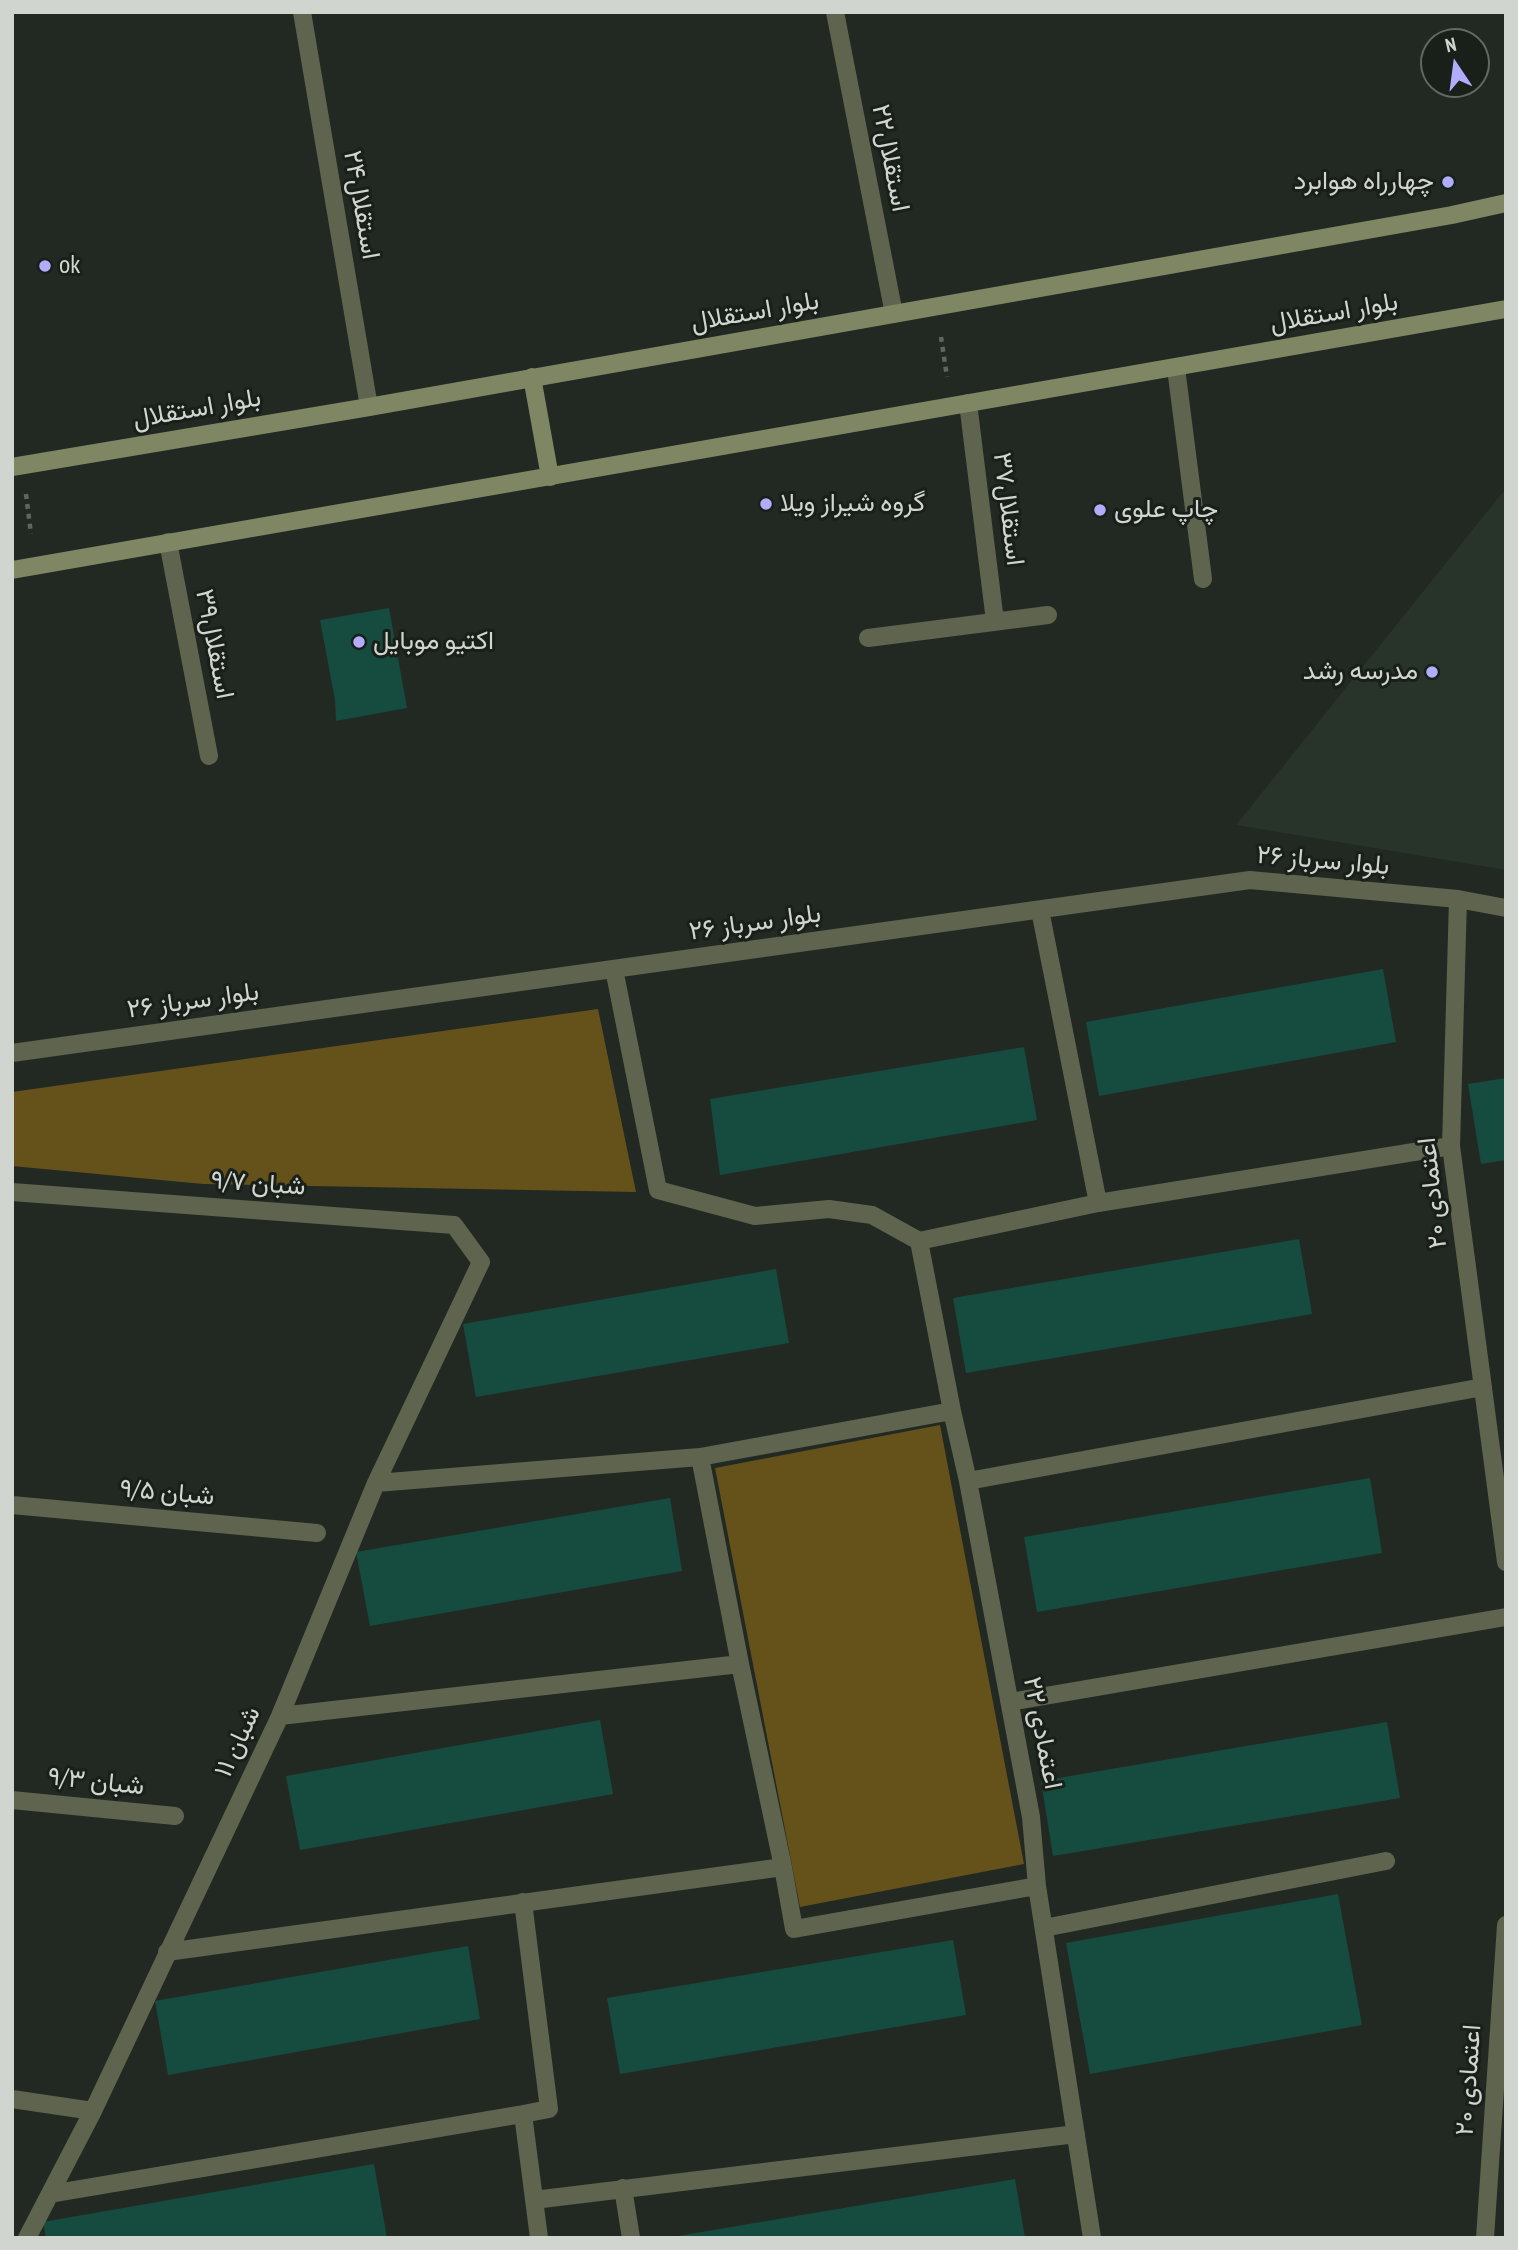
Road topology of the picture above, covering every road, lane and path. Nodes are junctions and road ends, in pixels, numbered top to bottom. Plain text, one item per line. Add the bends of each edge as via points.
1 (302, 12) edge
2 (835, 12) edge
3 (1506, 203) edge
4 (936, 306) junction
5 (1506, 309) edge
6 (894, 314) junction
7 (1175, 368) junction
8 (532, 377) junction
9 (960, 404) junction
10 (369, 407) junction
11 (17, 466) edge
12 (550, 477) junction
13 (168, 542) junction
14 (36, 566) junction
15 (12, 570) edge
16 (1203, 579) dead end
17 (1048, 615) dead end
18 (995, 621) junction
19 (868, 638) dead end
20 (209, 756) dead end
21 (1458, 899) junction
22 (1506, 908) edge
23 (1040, 910) junction
24 (614, 969) junction
25 (12, 1053) edge
26 (1451, 1146) junction
27 (12, 1192) edge
28 (1098, 1203) junction
29 (919, 1241) junction
30 (481, 1262) joint
31 (1483, 1387) junction
32 (952, 1411) junction
33 (700, 1457) junction
34 (968, 1481) junction
35 (376, 1483) junction
36 (12, 1505) edge
37 (317, 1533) dead end
38 (1506, 1562) edge
39 (1506, 1617) edge
40 (740, 1664) junction
41 (1010, 1702) junction
42 (280, 1716) junction
43 (12, 1800) edge
44 (175, 1816) dead end
45 (1386, 1861) dead end
46 (783, 1867) junction
47 (1037, 1886) junction
48 (523, 1902) junction
49 (1506, 1925) edge
50 (1044, 1928) junction
51 (167, 1952) junction
52 (12, 2099) edge
53 (93, 2111) junction
54 (523, 2114) junction
55 (1076, 2134) junction
56 (623, 2189) junction
57 (50, 2193) junction
58 (534, 2200) junction
59 (27, 2238) edge
60 (539, 2238) edge
61 (631, 2238) edge
62 (1092, 2238) edge
63 (1485, 2238) edge

1 - 10 street, استقلال۲۴
2 - 6 street, استقلال۲۲
3 - 4 main road, بلوار استقلال
4 - 6 main road, بلوار استقلال
4 - 9 path
5 - 7 main road, بلوار استقلال
6 - 8 main road, بلوار استقلال
7 - 9 main road, بلوار استقلال
7 - 16 street
8 - 10 main road, بلوار استقلال
8 - 12 main road
9 - 12 main road, بلوار استقلال
9 - 18 street, استقلال۳۷
10 - 11 main road, بلوار استقلال
11 - 14 path
12 - 13 main road, بلوار استقلال
13 - 14 main road, بلوار استقلال
13 - 20 street, استقلال۳۹
14 - 15 main road, بلوار استقلال
17 - 18 street
18 - 19 street
21 - 22 street, ۲۶ بلوار سرباز
21 - 23 street, ۲۶ بلوار سرباز via 1250,880
21 - 26 street, ۲۰ اعتمادی
23 - 24 street, ۲۶ بلوار سرباز
23 - 28 street
24 - 25 street, ۲۶ بلوار سرباز
24 - 29 street via 658,1190 755,1216 829,1209 872,1215
26 - 28 street
26 - 31 street, ۲۰ اعتمادی
27 - 30 street, ۹/۷ شبان via 453,1225
28 - 29 street
29 - 32 street, ۲۲ اعتمادی
30 - 35 street, ۱۱ شبان
31 - 34 street
31 - 38 street, ۲۰ اعتمادی
32 - 33 street
32 - 34 street, ۲۲ اعتمادی
33 - 35 street
33 - 40 street
34 - 41 street, ۲۲ اعتمادی
35 - 42 street, ۱۱ شبان
36 - 37 street, ۹/۵ شبان
39 - 41 street
40 - 42 street
40 - 46 street
41 - 47 street, ۲۲ اعتمادی via 1031,1817
42 - 51 street, ۱۱ شبان
43 - 44 street, ۹/۳ شبان
45 - 50 street
46 - 47 street via 794,1929
46 - 48 street
47 - 50 street, ۲۲ اعتمادی
48 - 51 street
48 - 54 street via 550,2109
49 - 63 street, ۲۰ اعتمادی
50 - 55 street, ۲۲ اعتمادی
51 - 53 street, ۱۱ شبان
52 - 53 street
53 - 57 street, ۱۱ شبان
54 - 57 street
54 - 58 street
55 - 56 street
55 - 62 street, ۲۲ اعتمادی
56 - 58 street
56 - 61 street
57 - 59 street, ۱۱ شبان
58 - 60 street

